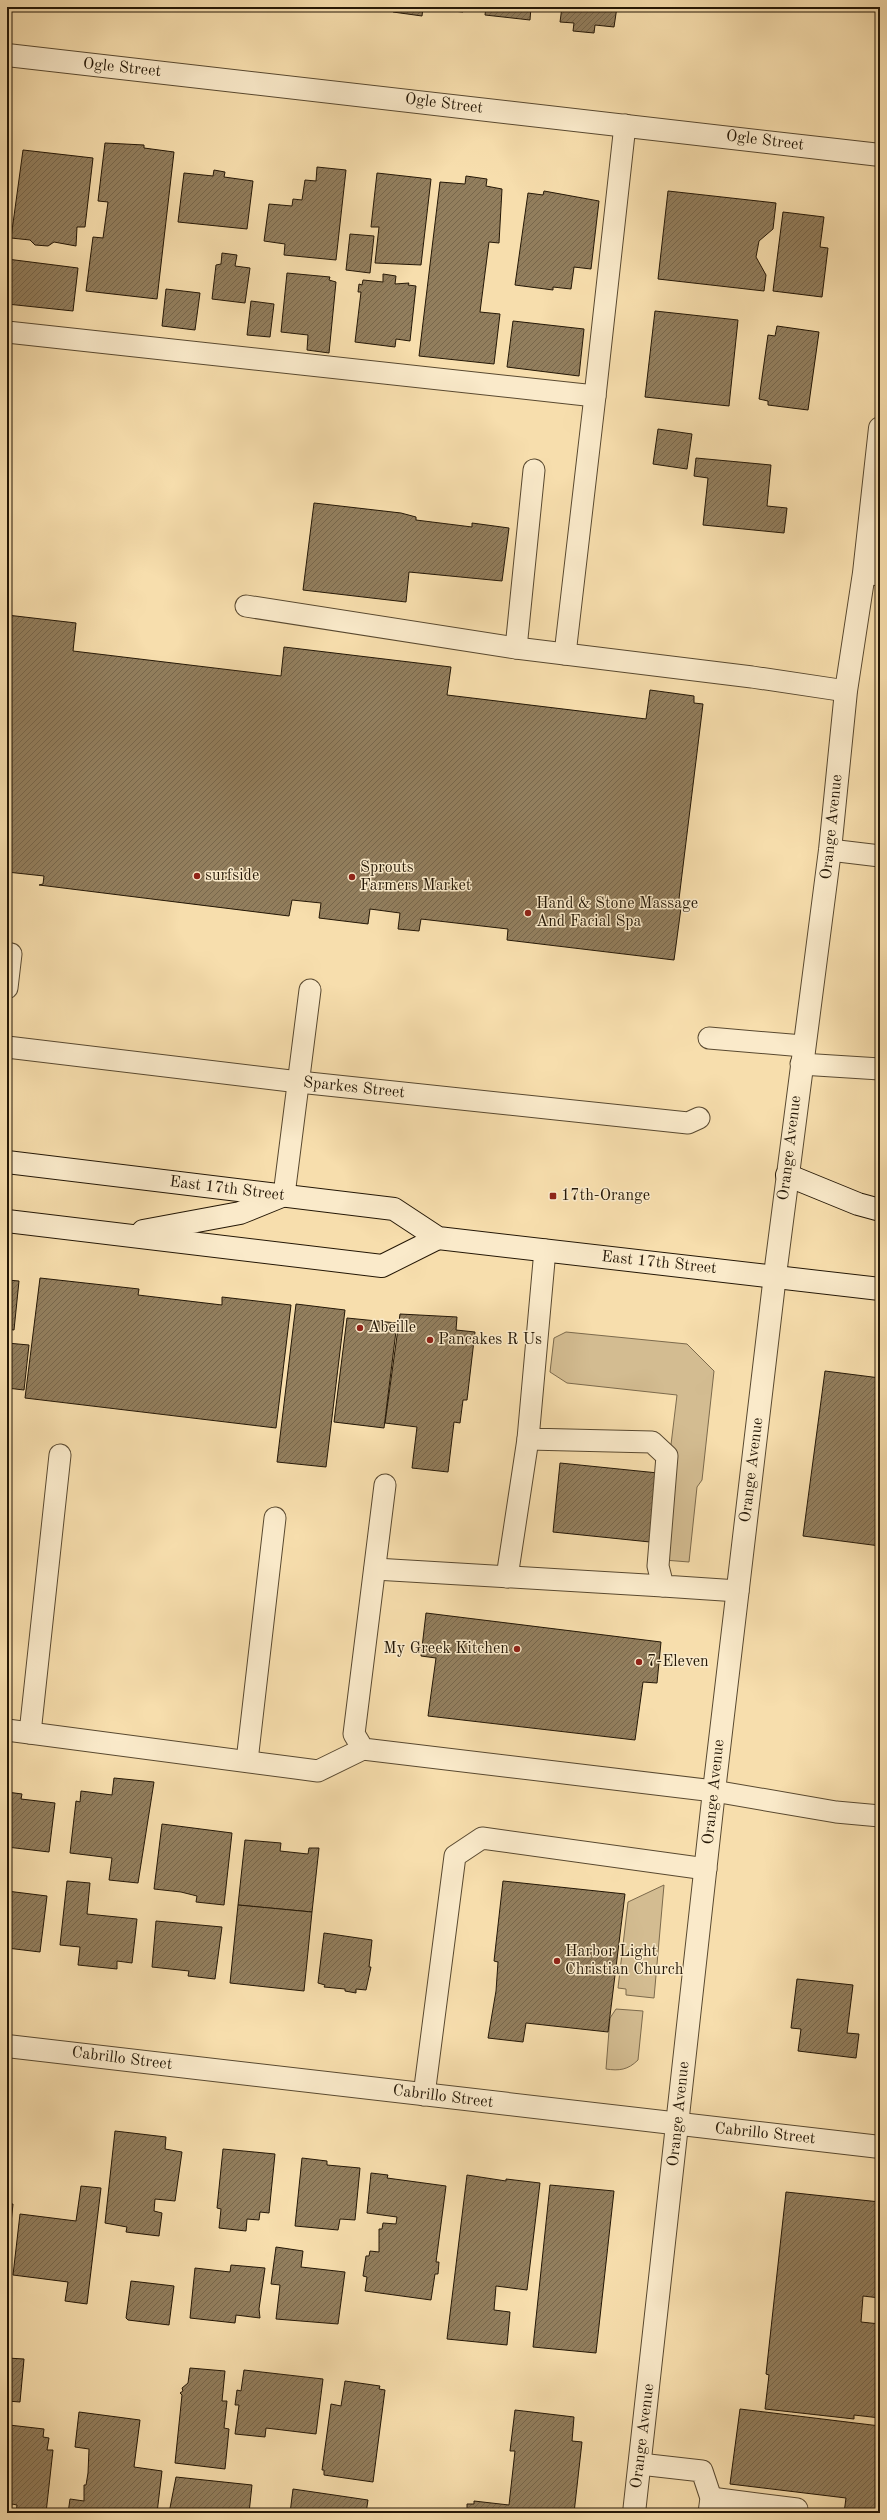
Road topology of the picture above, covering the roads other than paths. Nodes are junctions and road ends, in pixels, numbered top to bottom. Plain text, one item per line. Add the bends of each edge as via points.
1 (7, 55) edge
2 (625, 125) junction
3 (880, 154) edge
4 (7, 332) edge
5 (595, 396) junction
6 (880, 428) edge
7 (534, 470) dead end
8 (872, 574) edge
9 (246, 606) dead end
10 (516, 648) junction
11 (564, 654) junction
12 (846, 691) junction
13 (830, 850) junction
14 (880, 856) edge
15 (10, 954) dead end
16 (7, 988) edge
17 (310, 990) dead end
18 (709, 1038) dead end
19 (7, 1047) edge
20 (802, 1055) junction
21 (880, 1069) edge
22 (299, 1082) junction
23 (699, 1118) dead end
24 (7, 1162) edge
25 (787, 1175) junction
26 (284, 1196) junction
27 (880, 1210) edge
28 (7, 1221) edge
29 (122, 1235) junction
30 (438, 1238) junction
31 (544, 1250) junction
32 (774, 1275) junction
33 (880, 1289) edge
34 (528, 1439) junction
35 (60, 1455) dead end
36 (385, 1485) dead end
37 (275, 1518) dead end
38 (375, 1569) junction
39 (507, 1577) junction
40 (662, 1586) junction
41 (738, 1591) junction
42 (7, 1730) edge
43 (30, 1733) junction
44 (363, 1749) junction
45 (247, 1761) junction
46 (714, 1791) junction
47 (880, 1816) edge
48 (706, 1868) junction
49 (7, 2046) edge
50 (424, 2094) junction
51 (678, 2124) junction
52 (880, 2147) edge
53 (640, 2464) junction
54 (710, 2505) edge
55 (634, 2513) edge
56 (796, 2513) edge

1 - 2 street, Ogle Street
2 - 3 street, Ogle Street
2 - 5 lane
4 - 5 lane
5 - 11 lane
6 - 8 street, Orange Avenue
7 - 10 lane
8 - 12 street, Orange Avenue
9 - 10 lane
10 - 11 lane
11 - 12 lane via 752,676
12 - 13 street, Orange Avenue
13 - 14 lane
13 - 20 street, Orange Avenue
15 - 16 lane
17 - 22 lane
18 - 20 lane
19 - 22 lane, Sparkes Street
20 - 21 lane
20 - 25 street, Orange Avenue
22 - 23 lane, Sparkes Street via 688,1123
22 - 26 lane
24 - 26 street, East 17th Street
25 - 27 street via 858,1204
25 - 32 street, Orange Avenue
26 - 29 street via 240,1213
26 - 30 street, East 17th Street via 394,1209
28 - 29 street
29 - 30 street via 382,1266
30 - 31 street, East 17th Street
31 - 32 street, East 17th Street
31 - 34 lane
32 - 33 street, East 17th Street
32 - 41 street, Orange Avenue
34 - 39 lane
34 - 40 lane via 652,1442 667,1456 658,1566
35 - 43 lane
36 - 38 lane
37 - 45 lane
38 - 39 lane
38 - 44 lane via 354,1734
39 - 40 lane
40 - 41 lane
41 - 46 street, Orange Avenue
42 - 43 lane
43 - 45 lane
44 - 45 lane via 318,1770
44 - 46 lane
46 - 47 lane via 836,1812
46 - 48 street, Orange Avenue
48 - 50 lane via 482,1838 455,1856
48 - 51 street, Orange Avenue
49 - 50 street, Cabrillo Street
50 - 51 street, Cabrillo Street
51 - 52 street, Cabrillo Street
51 - 53 street, Orange Avenue
53 - 54 lane via 702,2471
53 - 55 street, Orange Avenue
54 - 56 lane via 797,2509

